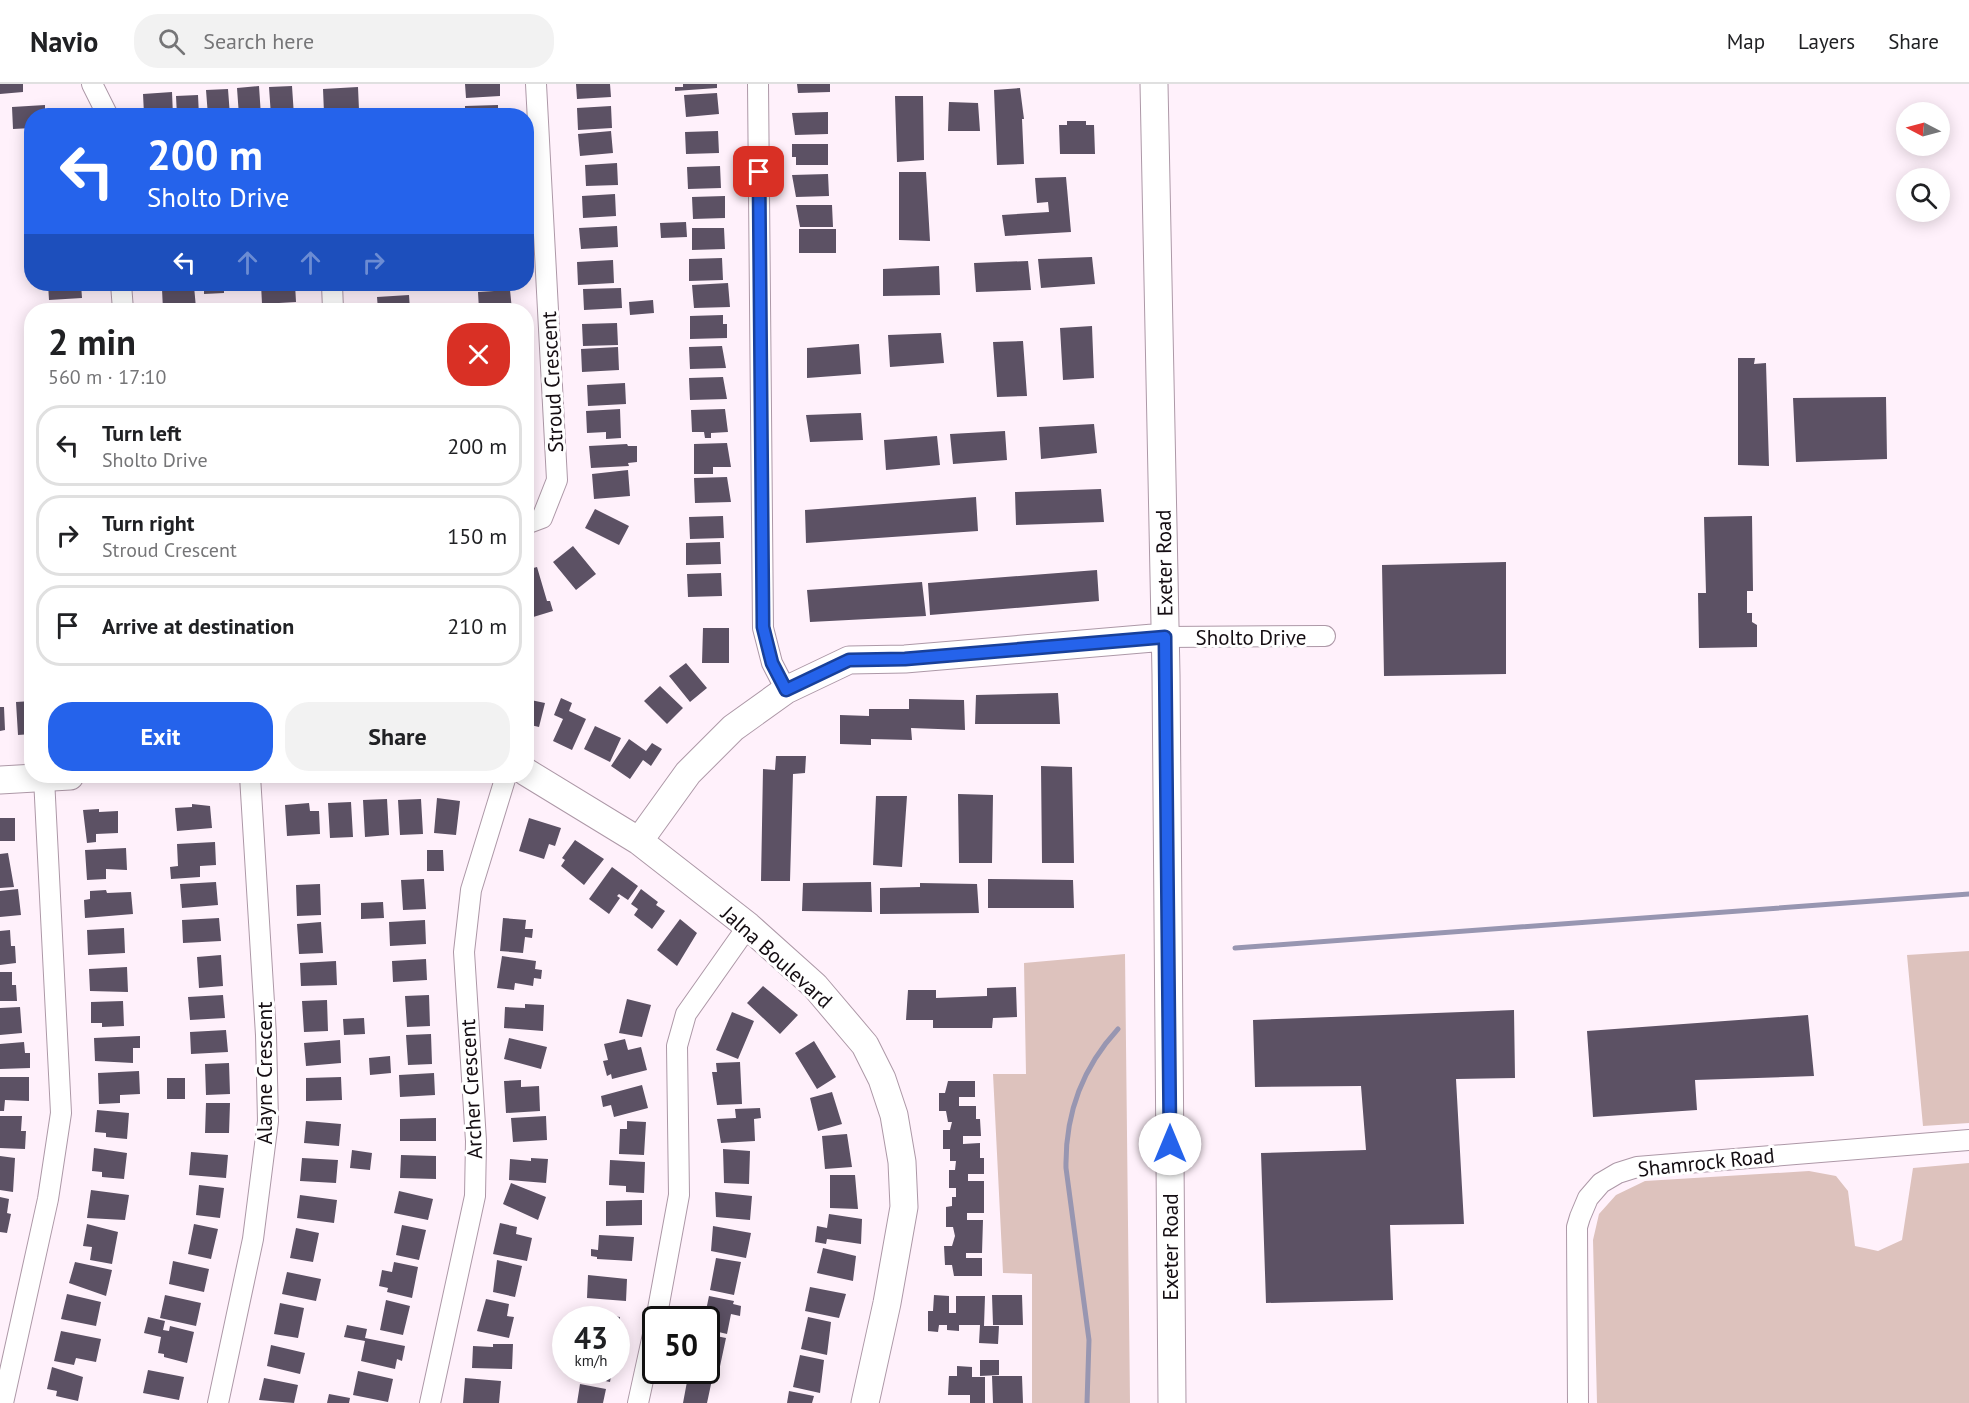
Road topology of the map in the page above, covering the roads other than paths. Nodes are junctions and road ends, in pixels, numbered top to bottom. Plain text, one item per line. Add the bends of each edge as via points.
1 (92, 84) edge
2 (536, 84) edge
3 (758, 84) edge
4 (1154, 84) edge
5 (104, 108) edge
6 (534, 521) edge
7 (1325, 636) dead end
8 (1165, 637) junction
9 (786, 690) junction
10 (534, 777) edge
11 (24, 779) edge
12 (0, 780) edge
13 (44, 783) edge
14 (250, 783) edge
15 (505, 783) edge
16 (639, 841) junction
17 (748, 926) junction
18 (1969, 1140) edge
19 (659, 1306) edge
20 (642, 1384) edge
21 (3, 1403) edge
22 (218, 1403) edge
23 (430, 1403) edge
24 (638, 1403) edge
25 (865, 1403) edge
26 (1172, 1403) edge
27 (1578, 1403) edge

1 - 5 street
2 - 6 street, Stroud Crescent via 557,480 542,518
3 - 9 street via 763,627 772,663
4 - 8 street, Exeter Road
7 - 8 street, Sholto Drive
8 - 9 street, Sholto Drive via 905,659 849,660
8 - 26 street, Exeter Road
9 - 16 street, Sholto Drive via 733,728 688,773
10 - 16 street, Jalna Boulevard
11 - 12 street
13 - 21 street via 61,1113 48,1198
14 - 22 street, Alayne Crescent via 267,1035 268,1121 253,1239
15 - 23 street, Archer Crescent via 471,890 465,941 476,1141 475,1196
16 - 17 street, Jalna Boulevard
17 - 19 street via 686,1014 677,1046 680,1195
17 - 25 street, Jalna Boulevard via 815,986 865,1045 894,1115 904,1207
18 - 27 street, Shamrock Road via 1637,1167 1601,1183 1588,1198 1577,1227
20 - 24 street

